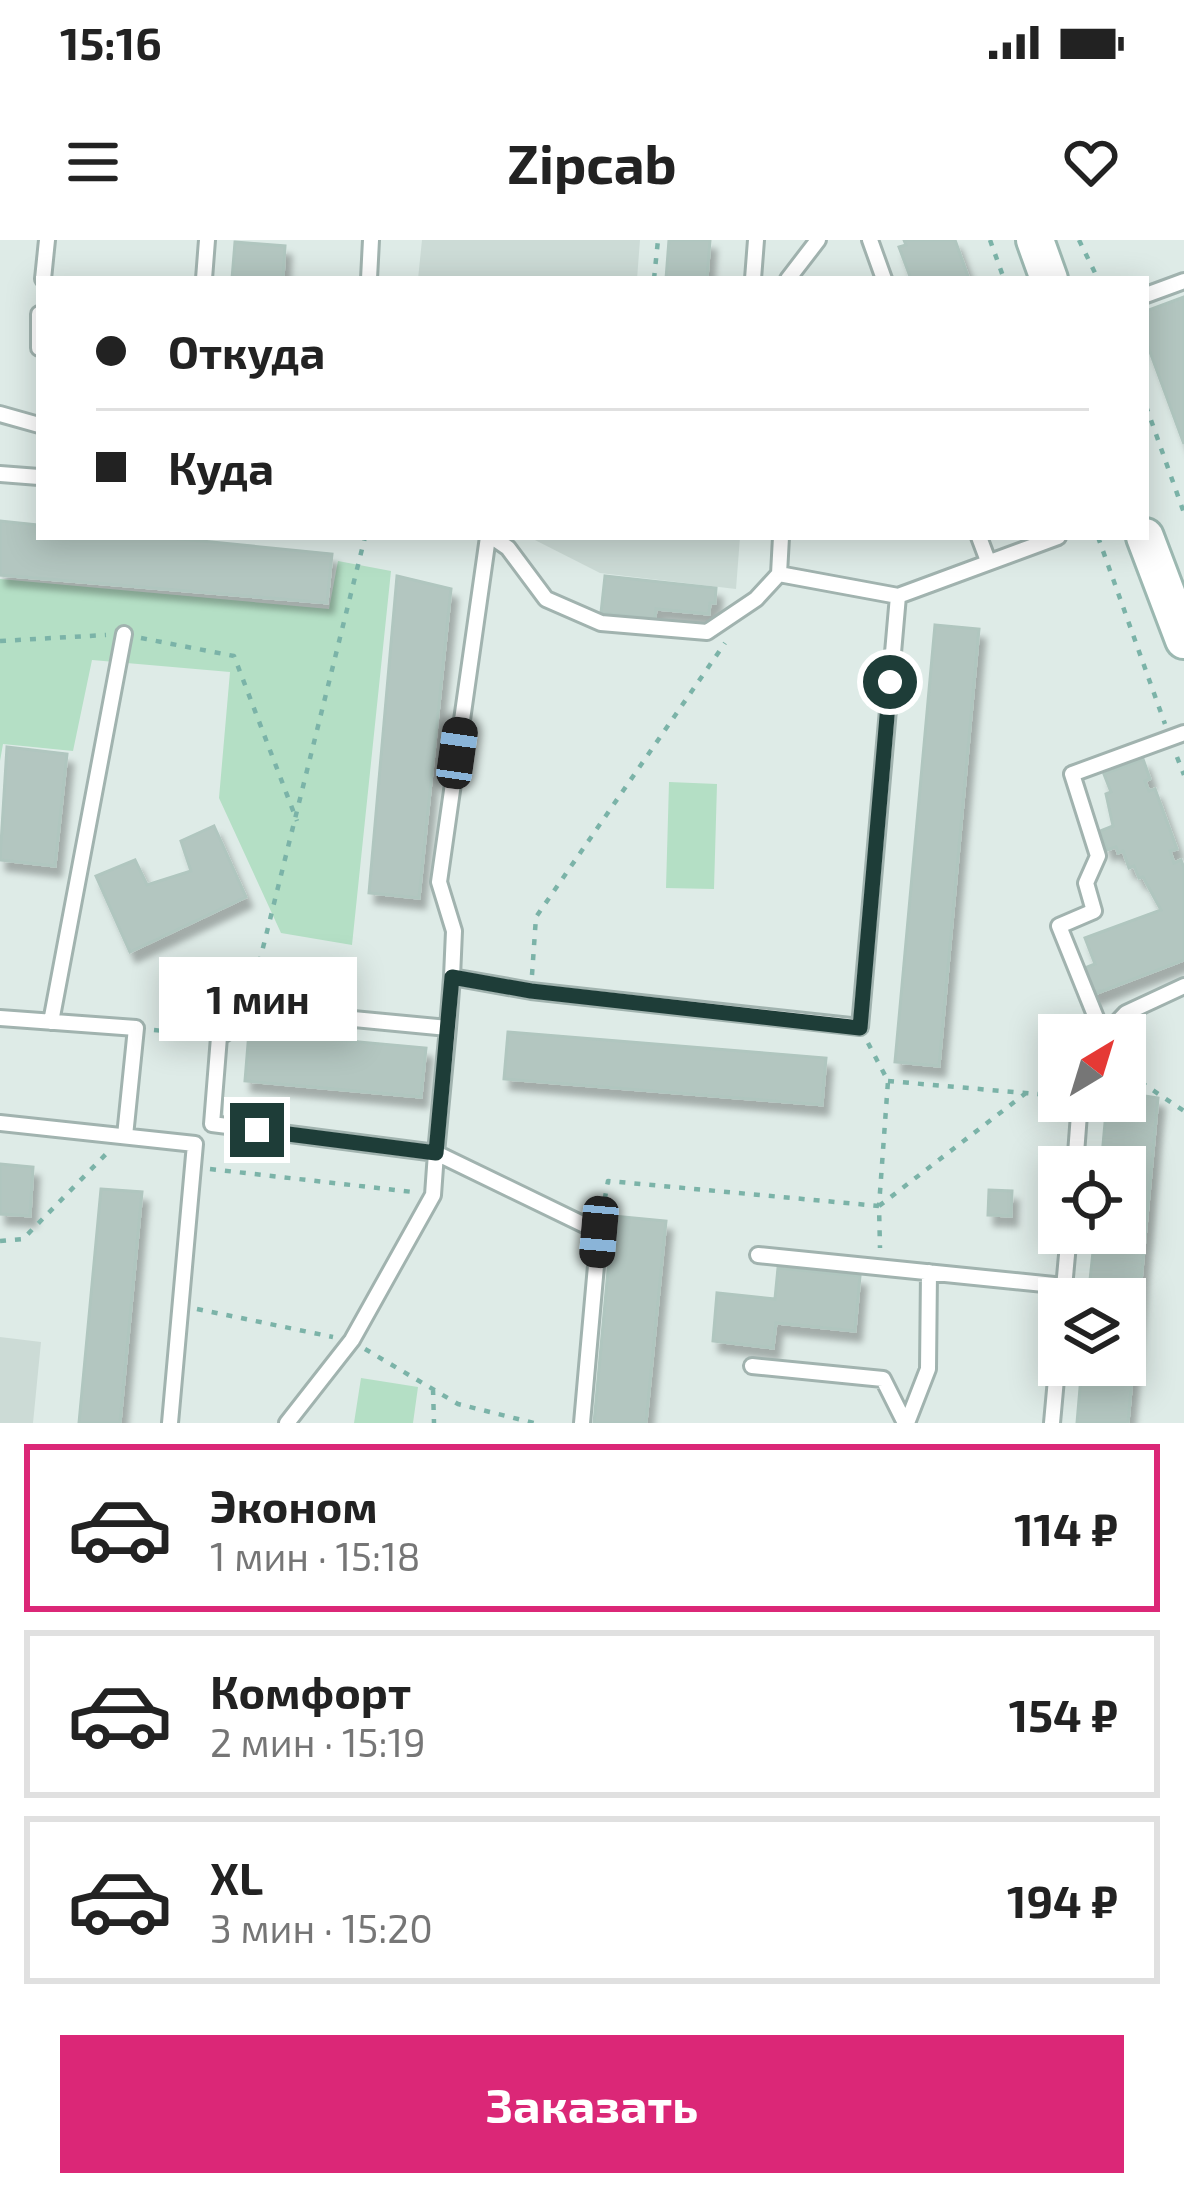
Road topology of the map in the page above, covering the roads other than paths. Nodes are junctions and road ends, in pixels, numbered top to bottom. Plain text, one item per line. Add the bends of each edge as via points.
1 (47, 240) edge
2 (207, 240) edge
3 (371, 240) edge
4 (756, 240) edge
5 (818, 240) edge
6 (870, 240) edge
7 (43, 276) edge
8 (204, 276) edge
9 (369, 276) edge
10 (753, 276) edge
11 (790, 276) edge
12 (883, 276) edge
13 (1184, 281) edge
14 (1149, 295) edge
15 (0, 414) edge
16 (36, 424) edge
17 (0, 474) edge
18 (36, 477) edge
19 (490, 540) edge
20 (495, 540) edge
21 (782, 540) edge
22 (980, 540) edge
23 (1049, 540) edge
24 (1146, 540) edge
25 (988, 561) junction
26 (778, 574) junction
27 (898, 596) junction
28 (124, 634) road end
29 (1184, 640) edge
30 (1177, 736) edge
31 (452, 977) junction
32 (1184, 986) edge
33 (1095, 1014) edge
34 (1125, 1014) edge
35 (0, 1018) edge
36 (51, 1022) junction
37 (448, 1028) junction
38 (0, 1123) edge
39 (125, 1136) junction
40 (436, 1153) junction
41 (758, 1255) dead end
42 (929, 1272) junction
43 (1038, 1289) edge
44 (752, 1366) dead end
45 (1055, 1386) edge
46 (170, 1423) edge
47 (287, 1423) edge
48 (582, 1423) edge
49 (906, 1423) edge
50 (1052, 1423) edge

1 - 7 lane
2 - 8 lane
3 - 9 lane
4 - 10 lane
5 - 11 lane
6 - 12 lane
13 - 14 lane
15 - 16 lane
17 - 18 lane
19 - 31 lane via 439,882 454,931
20 - 26 lane via 546,599 601,623 707,632
21 - 26 lane
22 - 25 lane
23 - 25 lane
24 - 29 main road
25 - 27 lane
26 - 27 lane
27 - 31 lane via 860,1028
28 - 36 lane
30 - 33 lane via 1072,774 1098,856 1087,883 1094,911 1059,926
31 - 37 lane
32 - 34 lane
35 - 36 lane
36 - 39 lane via 136,1028
37 - 40 lane
37 - 40 lane via 248,1009 245,1021 220,1037 212,1124
38 - 39 lane
39 - 46 lane via 195,1144
40 - 47 lane via 434,1195 352,1340
40 - 48 lane via 599,1232
41 - 42 lane
42 - 43 lane
42 - 49 lane via 928,1369
44 - 49 lane via 883,1379
45 - 50 lane

